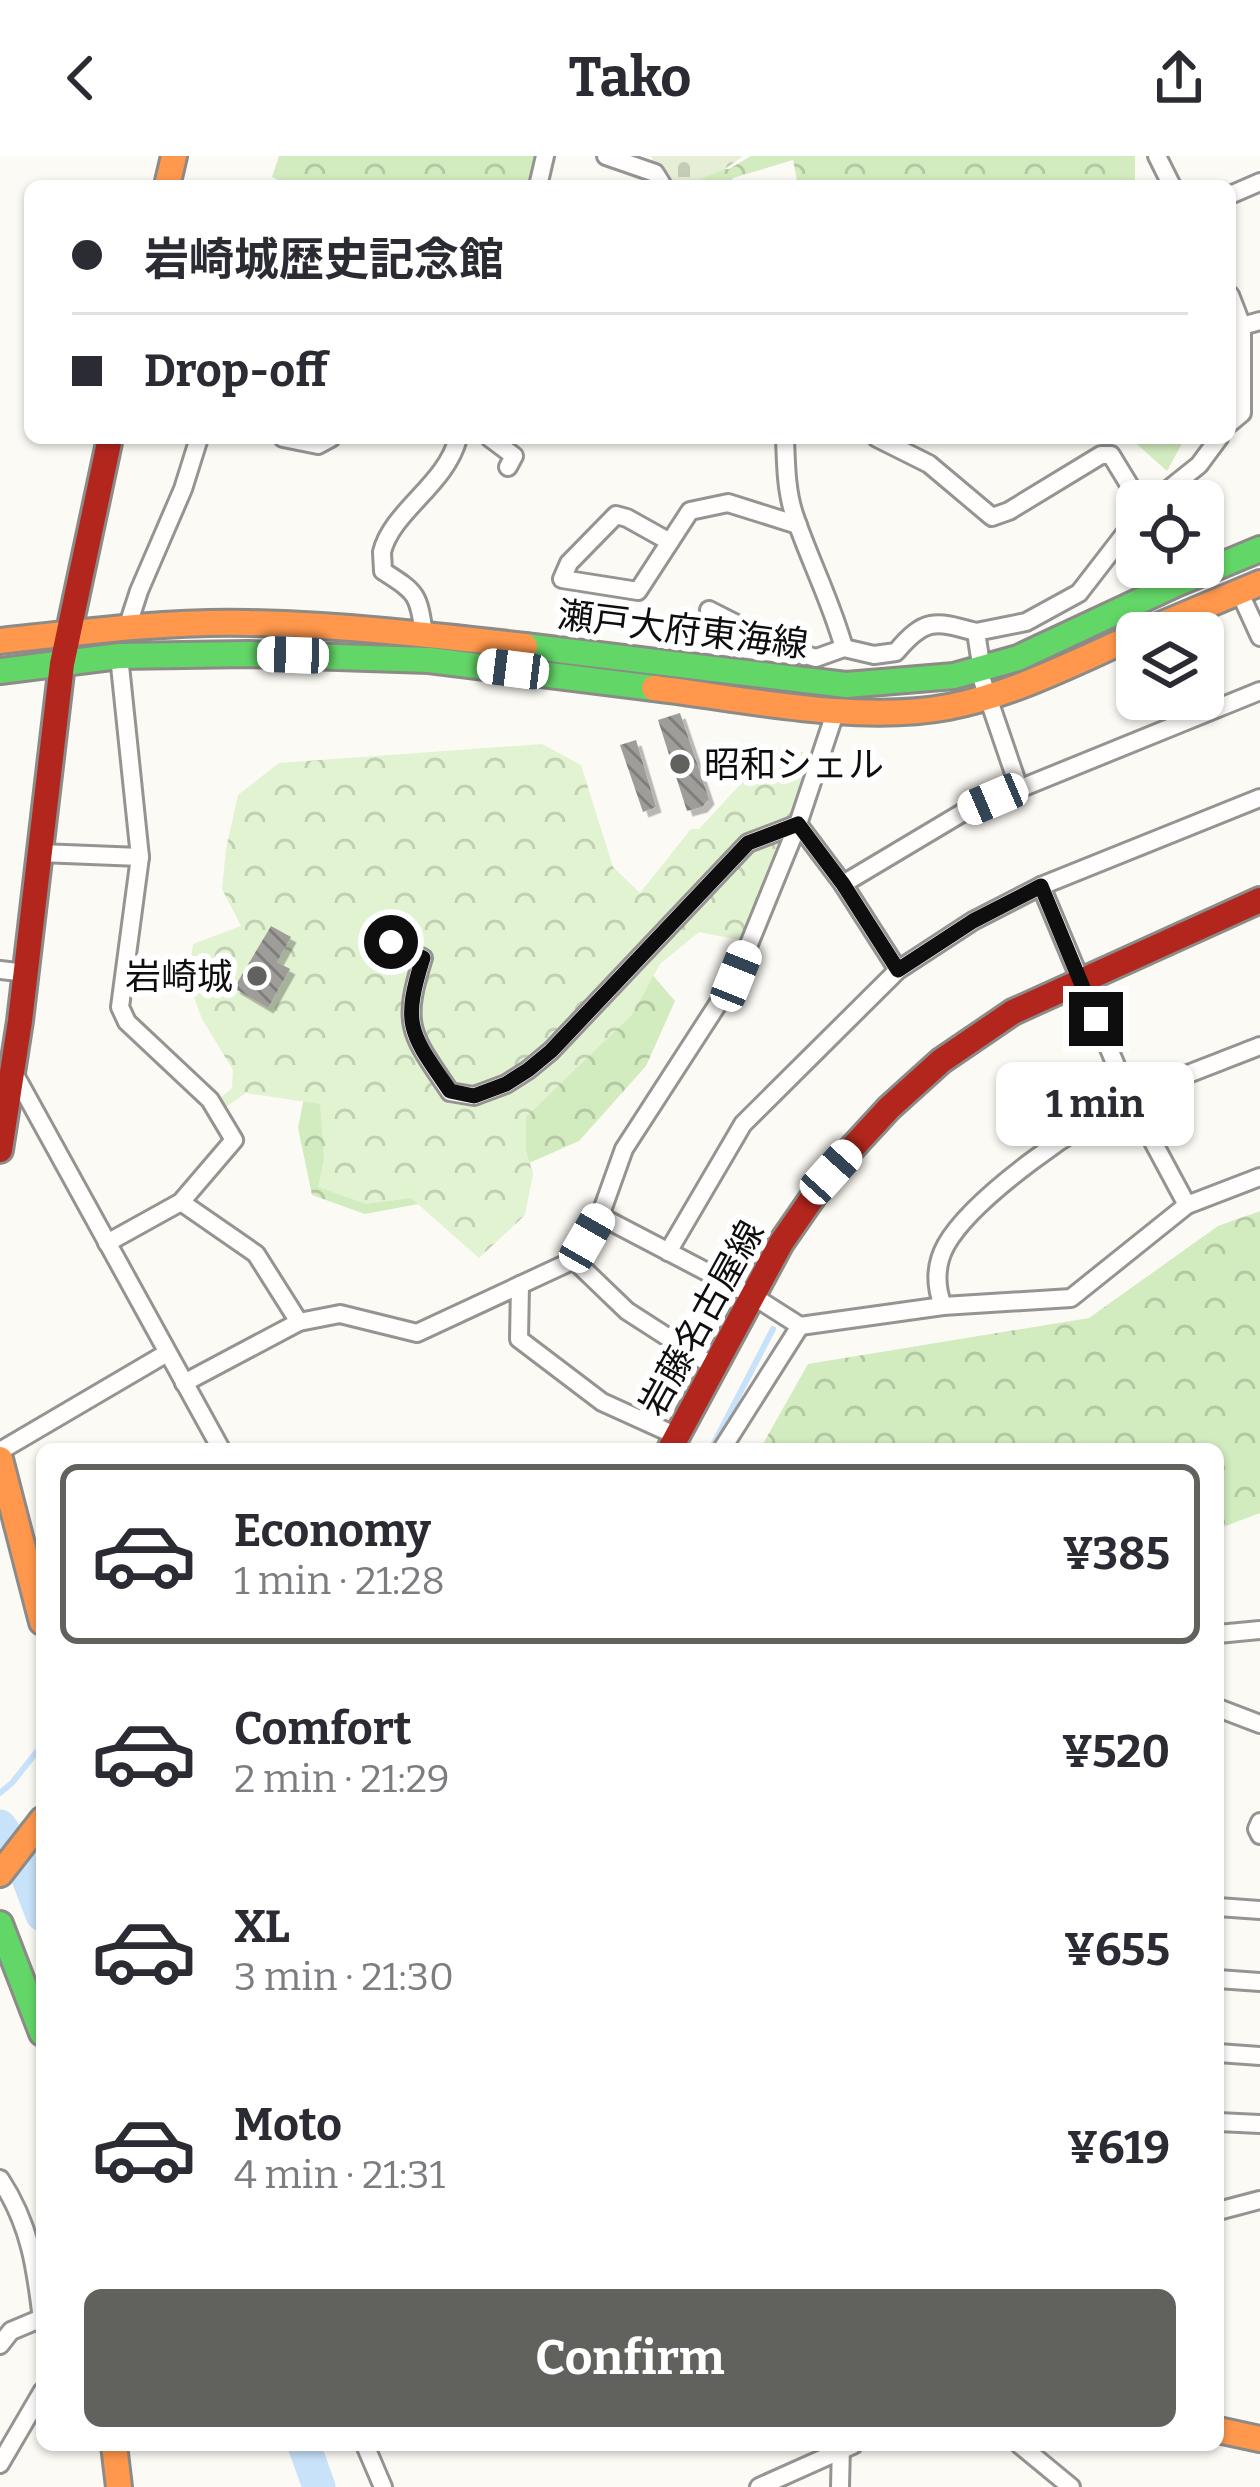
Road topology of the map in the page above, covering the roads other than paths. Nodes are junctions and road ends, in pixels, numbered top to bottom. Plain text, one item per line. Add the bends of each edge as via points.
1 (606, 156) edge
2 (659, 180) edge
3 (1251, 323) edge
4 (1244, 417) edge
5 (109, 444) edge
6 (197, 444) edge
7 (456, 444) edge
8 (498, 444) edge
9 (785, 444) edge
10 (889, 444) edge
11 (1215, 444) edge
12 (508, 467) dead end
13 (1126, 480) edge
14 (1180, 480) edge
15 (799, 525) junction
16 (670, 542) junction
17 (1116, 545) edge
18 (1260, 549) edge
19 (1224, 560) edge
20 (1250, 587) edge
21 (1148, 588) edge
22 (709, 610) dead end
23 (1191, 612) edge
24 (127, 628) junction
25 (976, 632) junction
26 (68, 634) junction
27 (424, 634) junction
28 (1260, 637) edge
29 (0, 641) edge
30 (1116, 644) edge
31 (844, 648) junction
32 (119, 656) junction
33 (62, 664) junction
34 (979, 670) junction
35 (0, 671) edge
36 (1260, 691) edge
37 (988, 698) junction
38 (836, 710) junction
39 (1019, 788) junction
40 (1260, 798) edge
41 (798, 824) junction
42 (40, 853) junction
43 (140, 857) junction
44 (843, 884) junction
45 (1041, 886) junction
46 (1260, 901) edge
47 (391, 942) dead end
48 (0, 970) edge
49 (898, 970) junction
50 (26, 973) junction
51 (1079, 980) junction
52 (1260, 1046) edge
53 (14, 1072) junction
54 (1130, 1099) junction
55 (0, 1150) edge
56 (1260, 1177) edge
57 (181, 1202) junction
58 (1186, 1205) junction
59 (600, 1216) junction
60 (107, 1243) junction
61 (668, 1252) junction
62 (574, 1259) junction
63 (520, 1285) junction
64 (753, 1296) junction
65 (943, 1306) junction
66 (298, 1322) junction
67 (800, 1326) junction
68 (167, 1353) junction
69 (714, 1367) junction
70 (184, 1384) junction
71 (674, 1442) edge
72 (217, 1443) edge
73 (726, 1443) edge
74 (0, 1455) edge
75 (36, 1598) edge
76 (1260, 1630) edge
77 (1224, 1633) edge
78 (1224, 1710) edge
79 (1260, 1724) edge
80 (1260, 1822) edge
81 (36, 1828) edge
82 (1260, 1835) edge
83 (0, 1874) edge
84 (1224, 1907) edge
85 (1260, 1910) edge
86 (0, 1924) edge
87 (1224, 1979) edge
88 (1260, 1982) edge
89 (36, 2017) edge
90 (1224, 2053) edge
91 (1260, 2056) edge
92 (1224, 2122) edge
93 (1260, 2124) edge
94 (0, 2179) edge
95 (1260, 2200) edge
96 (1224, 2209) edge
97 (36, 2269) edge
98 (36, 2321) edge
99 (0, 2344) edge
100 (36, 2402) edge
101 (1224, 2431) edge
102 (1260, 2439) edge
103 (114, 2451) edge
104 (368, 2451) edge
105 (835, 2451) edge
106 (844, 2451) edge
107 (1027, 2451) edge
108 (0, 2464) edge
109 (117, 2486) edge
110 (383, 2487) edge
111 (759, 2487) edge
112 (840, 2487) edge
113 (1071, 2487) edge

1 - 2 street
3 - 4 street
5 - 26 main road
6 - 24 street
7 - 27 street via 382,553 383,572 420,605
8 - 12 street via 514,456
9 - 15 street
10 - 13 street via 929,464 992,518 1101,455 1111,455
11 - 14 street
15 - 16 street via 728,503 690,512
15 - 31 street
16 - 16 street via 638,591 562,579 616,514
17 - 25 street via 1079,592 1026,622
18 - 19 main road, 瀬戸大府東海線
20 - 23 main road, 瀬戸大府東海線
20 - 28 street
21 - 34 main road, 瀬戸大府東海線 via 1018,658
22 - 31 street via 816,658
24 - 26 main road, 瀬戸大府東海線
24 - 27 main road, 瀬戸大府東海線 via 246,623
25 - 31 street via 939,622 896,652
25 - 34 street
26 - 29 main road, 瀬戸大府東海線
26 - 33 main road
27 - 34 main road, 瀬戸大府東海線 via 846,685
30 - 37 main road, 瀬戸大府東海線
32 - 33 main road, 瀬戸大府東海線
32 - 38 main road, 瀬戸大府東海線 via 429,660
32 - 43 street
33 - 35 main road, 瀬戸大府東海線
33 - 42 main road
34 - 37 street
36 - 39 street
37 - 38 main road, 瀬戸大府東海線 via 893,712
37 - 39 street
38 - 41 street
39 - 44 street
40 - 45 street
41 - 44 street
41 - 47 street via 748,843 551,1051 474,1096 450,1091 423,1051 412,1030 411,997 423,958
41 - 59 street via 736,976 624,1148
42 - 43 street
42 - 50 main road
43 - 57 street via 120,1007 210,1100 234,1140
44 - 49 street
45 - 49 street
45 - 51 street
46 - 51 main road, 岩藤名古屋線
48 - 50 street
49 - 61 street via 743,1124
50 - 53 main road
51 - 54 street
51 - 64 main road, 岩藤名古屋線 via 1013,1012 889,1108 831,1172
52 - 54 street
53 - 55 main road
53 - 60 street
54 - 58 street
54 - 65 street via 1063,1138 967,1216 945,1247 934,1284
56 - 58 street
57 - 60 street
57 - 66 street via 256,1254
58 - 65 street via 1071,1298
59 - 61 street
59 - 62 street
60 - 68 street
61 - 64 street
62 - 63 street
62 - 69 street via 627,1311
63 - 66 street via 418,1333 340,1314
63 - 71 street via 519,1339 602,1402
64 - 67 street
64 - 69 main road, 岩藤名古屋線
65 - 67 street
66 - 70 street
67 - 73 street
68 - 70 street
68 - 74 street
69 - 71 main road, 岩藤名古屋線
70 - 72 street
74 - 75 main road
76 - 77 street
78 - 79 street
80 - 82 street
81 - 83 main road
84 - 85 street
86 - 89 main road
87 - 88 street
90 - 91 street
92 - 93 street
94 - 97 street via 17,2205
95 - 96 street
98 - 99 street
100 - 108 street
101 - 102 main road
103 - 109 main road
104 - 110 street
105 - 111 street
106 - 112 street
107 - 113 street

